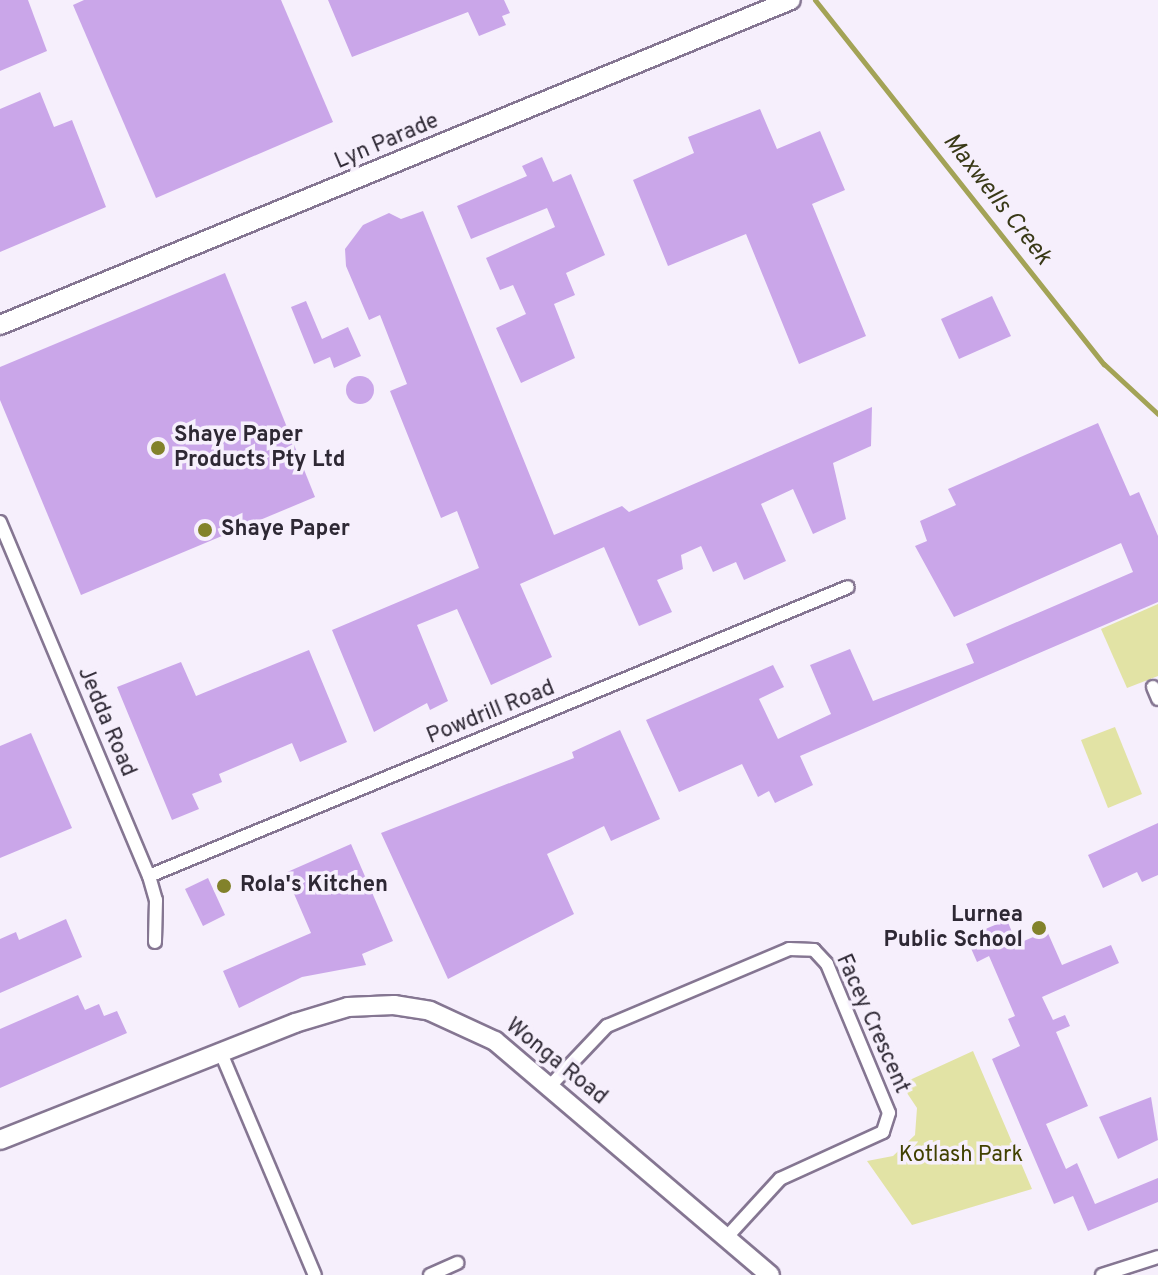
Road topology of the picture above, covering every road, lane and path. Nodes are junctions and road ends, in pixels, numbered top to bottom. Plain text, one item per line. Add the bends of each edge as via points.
1 (785, 2) edge
2 (0, 325) edge
3 (0, 522) edge
4 (848, 587) dead end
5 (149, 876) junction
6 (155, 942) dead end
7 (221, 1053) junction
8 (550, 1086) junction
9 (0, 1140) edge
10 (726, 1238) junction
11 (1158, 1257) edge
12 (457, 1263) dead end
13 (315, 1275) edge
14 (430, 1275) edge
15 (770, 1275) edge
16 (1102, 1275) edge

1 - 2 street, Lyn Parade
3 - 5 street, Jedda Road
4 - 5 street, Powdrill Road
5 - 6 street, Jedda Road via 156,900
7 - 8 street, Wonga Road via 348,1007 394,1005 466,1024
7 - 9 street, Wonga Road
7 - 13 street
8 - 10 street, Wonga Road
8 - 10 street, Facey Crescent via 607,1026 789,949 814,950 827,964 889,1113 883,1132 780,1179
10 - 15 street, Wonga Road
11 - 16 street
12 - 14 street

